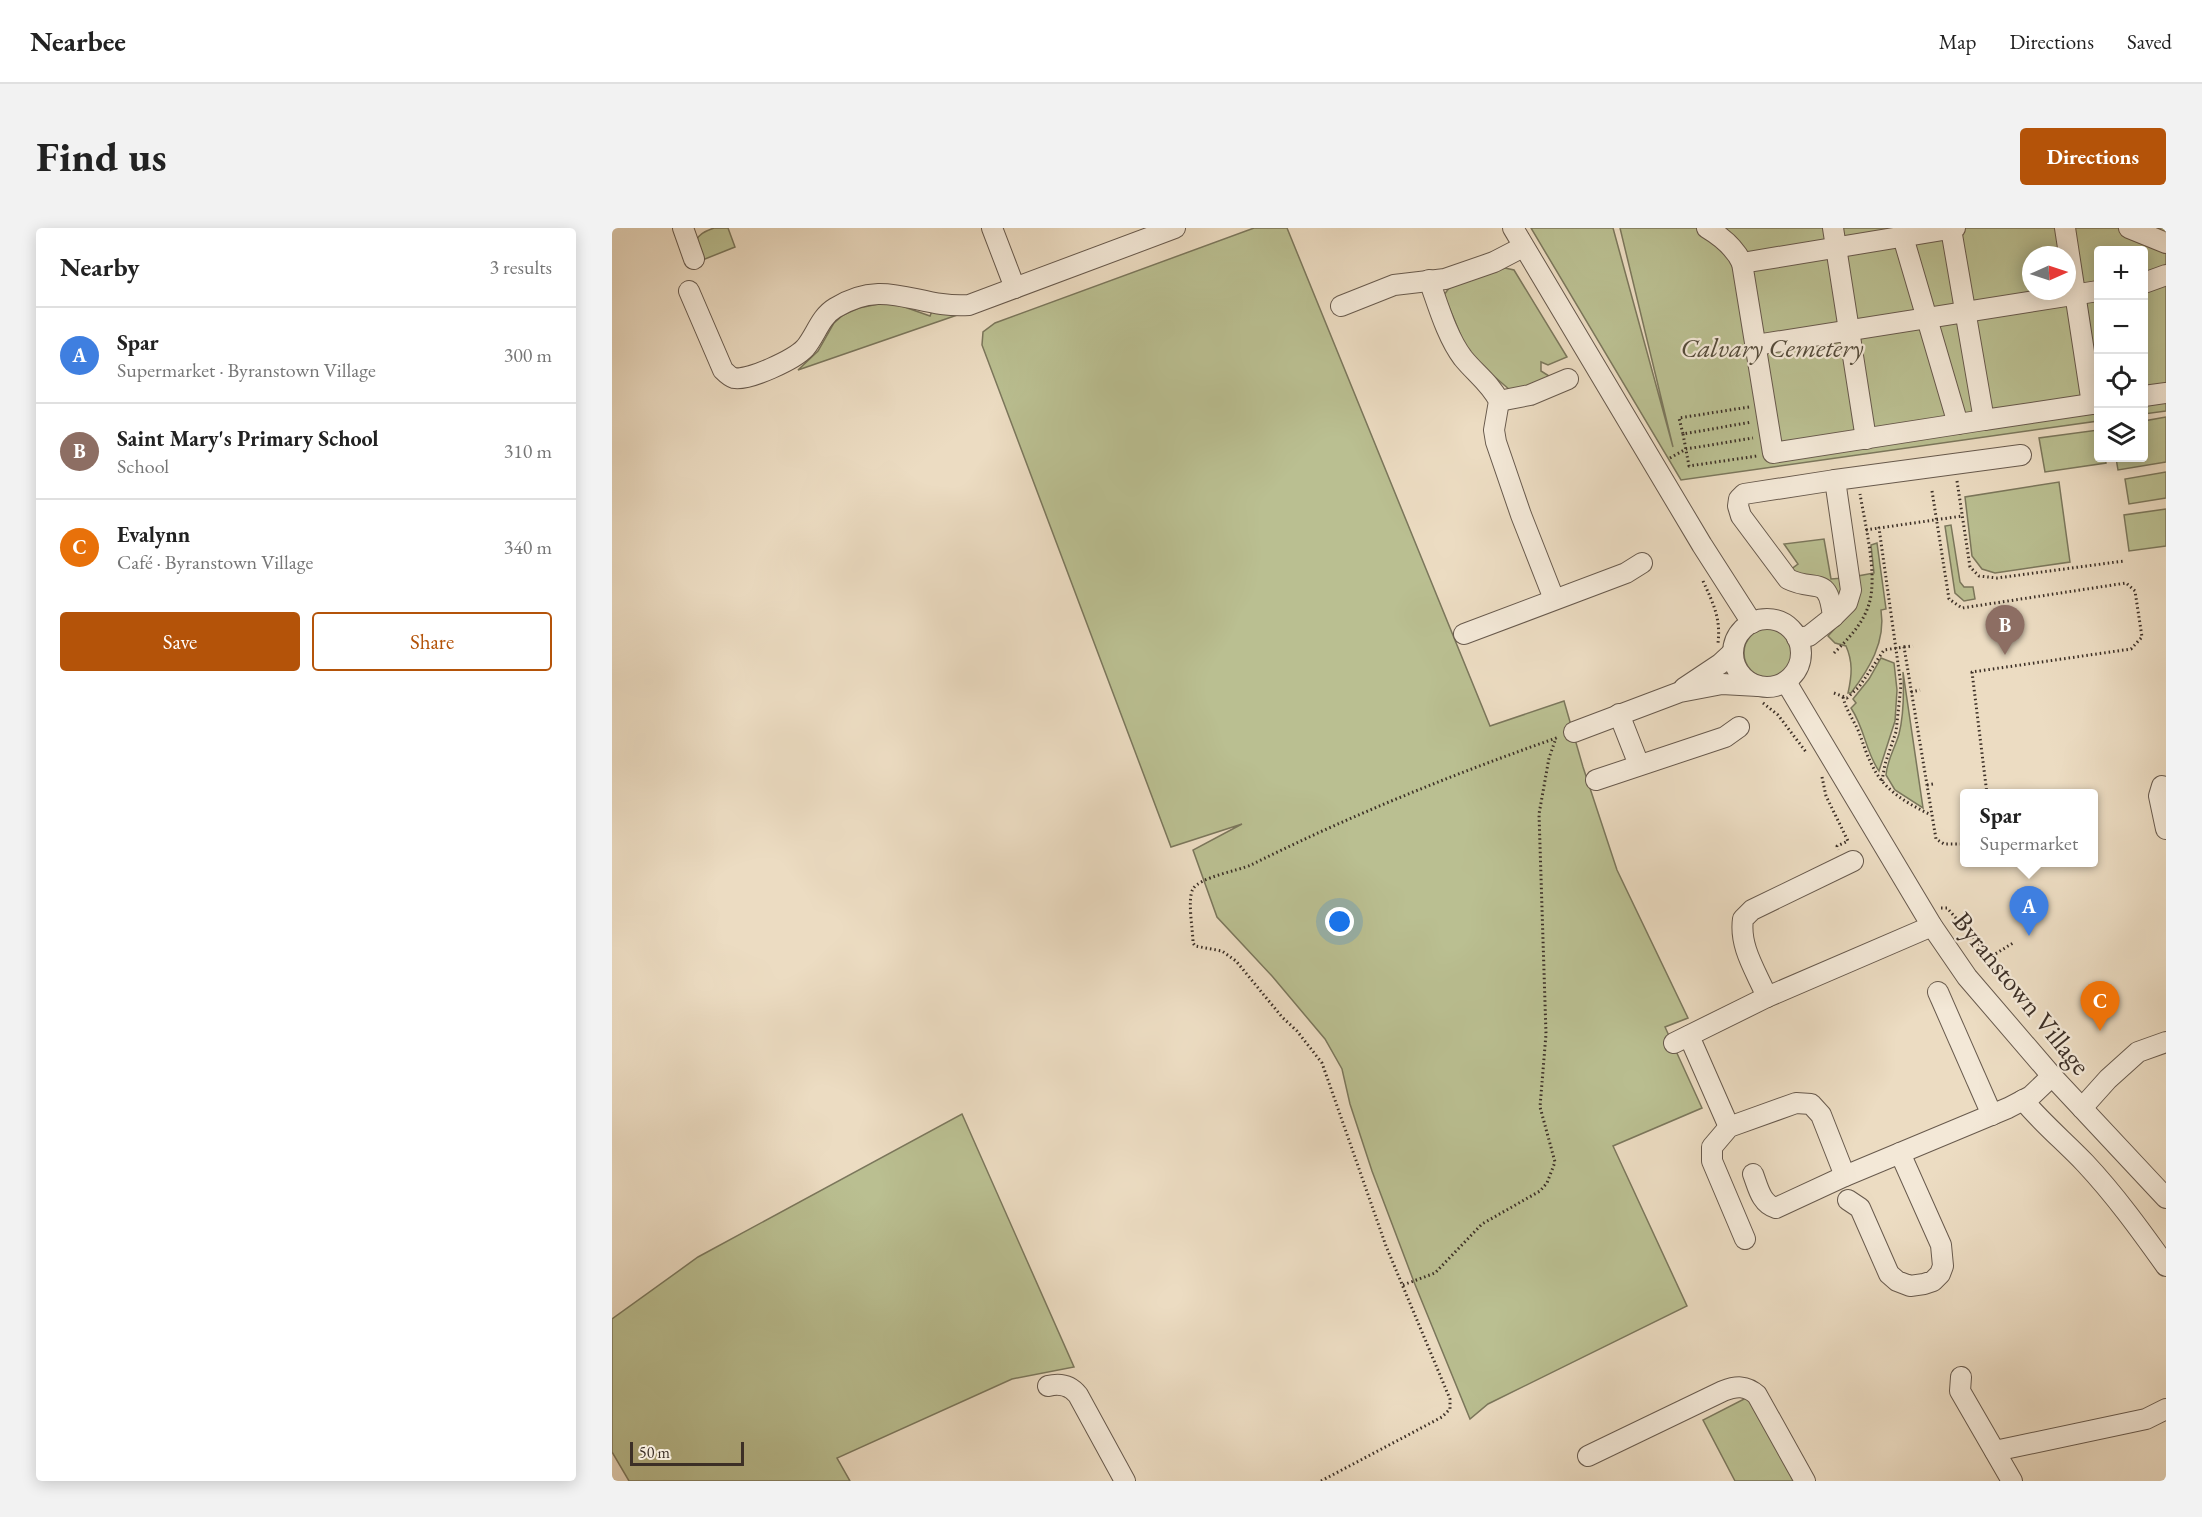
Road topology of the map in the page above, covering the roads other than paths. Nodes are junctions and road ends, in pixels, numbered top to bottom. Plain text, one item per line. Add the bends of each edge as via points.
1 (992, 228) edge
2 (1513, 228) edge
3 (1707, 228) edge
4 (1833, 228) edge
5 (1953, 228) edge
6 (2065, 228) edge
7 (2128, 228) edge
8 (689, 230) edge
9 (1165, 230) edge
10 (1913, 233) edge
11 (2166, 243) edge
12 (2068, 246) edge
13 (1523, 248) junction
14 (1836, 248) junction
15 (694, 260) dead end
16 (1742, 263) junction
17 (2166, 275) edge
18 (1429, 280) junction
19 (2148, 282) edge
20 (1015, 288) junction
21 (689, 291) dead end
22 (2094, 292) edge
23 (2076, 294) edge
24 (2076, 299) edge
25 (2038, 300) edge
26 (1341, 306) dead end
27 (1964, 312) junction
28 (1926, 318) junction
29 (1849, 330) junction
30 (1756, 345) junction
31 (1568, 379) dead end
32 (2166, 393) edge
33 (2148, 395) edge
34 (2094, 398) edge
35 (1499, 401) junction
36 (2094, 403) edge
37 (1984, 420) junction
38 (1958, 424) junction
39 (1866, 439) junction
40 (2021, 455) dead end
41 (1835, 480) junction
42 (1642, 563) dead end
43 (1554, 599) junction
44 (1833, 617) junction
45 (1752, 623) junction
46 (1464, 634) dead end
47 (1797, 638) junction
48 (1733, 652) junction
49 (1786, 682) junction
50 (1680, 692) junction
51 (1758, 693) junction
52 (1619, 714) junction
53 (1739, 727) dead end
54 (1565, 735) road end
55 (1639, 765) junction
56 (1596, 780) dead end
57 (2157, 785) edge
58 (2166, 829) edge
59 (1849, 863) road end
60 (1936, 917) junction
61 (1938, 992) dead end
62 (1767, 997) junction
63 (2166, 1042) edge
64 (2052, 1076) junction
65 (2024, 1100) junction
66 (2082, 1108) junction
67 (1992, 1115) junction
68 (1729, 1127) junction
69 (1900, 1153) junction
70 (1753, 1174) dead end
71 (1845, 1176) junction
72 (2166, 1198) edge
73 (1848, 1200) dead end
74 (1745, 1239) dead end
75 (2166, 1266) edge
76 (1961, 1377) dead end
77 (1048, 1386) dead end
78 (2166, 1409) edge
79 (1995, 1451) junction
80 (1588, 1456) dead end
81 (1125, 1481) edge
82 (1805, 1481) edge
83 (2012, 1481) edge

1 - 20 street
2 - 13 street
3 - 16 street via 1738,254
4 - 14 street
5 - 10 street
5 - 27 street
6 - 12 street
7 - 11 street
8 - 15 street
9 - 20 street
10 - 14 street
10 - 28 street
13 - 18 street via 1458,275
13 - 45 street
14 - 16 street
14 - 29 street
16 - 30 street
17 - 19 street
18 - 26 street via 1394,285
18 - 35 street via 1462,357 1487,381
20 - 21 street via 969,305 951,306 891,293 868,294 832,309 798,354 743,378 734,378 723,370
22 - 23 street
24 - 34 street
25 - 27 street
27 - 28 street
27 - 37 street
28 - 29 street
28 - 38 street
29 - 30 street
29 - 39 street
30 - 39 street via 1769,428
31 - 35 street via 1530,396
32 - 33 street
35 - 43 street via 1496,442
36 - 37 street
37 - 38 street
38 - 39 street
40 - 41 street
41 - 44 street via 1851,590 1847,603
41 - 44 street via 1744,494 1738,506 1741,516 1788,579 1815,585 1827,593
42 - 43 street via 1626,573
43 - 46 street
44 - 47 street via 1809,636
45 - 47 street via 1773,620
45 - 48 street via 1739,635
47 - 49 street via 1801,657
48 - 50 street
48 - 51 street via 1740,674
49 - 51 street
49 - 60 street, Byranstown Village
50 - 51 street via 1722,684
50 - 52 street
52 - 54 street
52 - 55 street
53 - 55 street via 1725,737
55 - 56 street
57 - 58 street
59 - 62 street via 1752,910 1743,919 1743,944
60 - 62 street
60 - 64 street, Byranstown Village via 1967,977
61 - 67 street
62 - 68 street via 1682,1040
63 - 66 street via 2138,1052
64 - 65 street
64 - 66 street, Byranstown Village
65 - 67 street
65 - 75 street via 2116,1199
66 - 72 street, Byranstown Village
67 - 69 street
68 - 71 street via 1796,1103 1811,1104 1821,1115
68 - 74 street via 1712,1147 1712,1161
69 - 71 street
69 - 73 street via 1941,1245 1943,1266 1933,1281 1910,1286 1889,1274 1860,1208
70 - 71 street via 1762,1198 1776,1208
76 - 79 street via 1960,1391
77 - 81 street via 1064,1384 1073,1389
78 - 79 street via 2146,1419
79 - 83 street
80 - 82 street via 1723,1391 1742,1387 1757,1395

